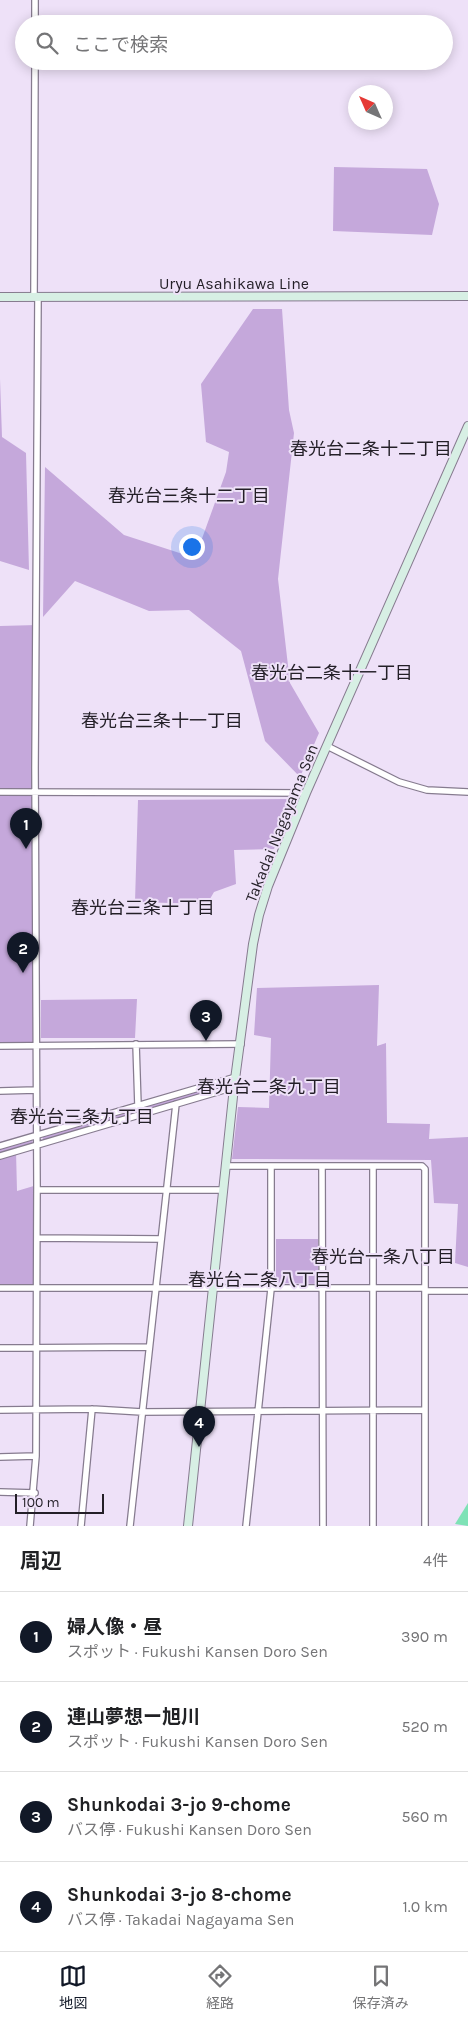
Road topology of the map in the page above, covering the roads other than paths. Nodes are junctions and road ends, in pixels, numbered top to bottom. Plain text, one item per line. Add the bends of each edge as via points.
1 (35, 0) edge
2 (35, 15) edge
3 (35, 70) edge
4 (36, 296) junction
5 (468, 296) edge
6 (0, 297) edge
7 (468, 426) edge
8 (326, 746) junction
9 (0, 792) edge
10 (306, 792) junction
11 (468, 792) edge
12 (35, 793) junction
13 (136, 1044) junction
14 (241, 1044) junction
15 (0, 1046) edge
16 (37, 1046) junction
17 (236, 1077) junction
18 (234, 1087) junction
19 (36, 1090) junction
20 (0, 1091) edge
21 (176, 1104) junction
22 (138, 1106) junction
23 (36, 1136) junction
24 (0, 1146) edge
25 (36, 1146) junction
26 (0, 1156) edge
27 (227, 1166) junction
28 (271, 1166) junction
29 (322, 1166) junction
30 (373, 1166) junction
31 (37, 1190) junction
32 (166, 1190) junction
33 (224, 1190) junction
34 (37, 1238) junction
35 (161, 1239) junction
36 (0, 1288) edge
37 (36, 1288) junction
38 (155, 1288) junction
39 (213, 1288) junction
40 (322, 1288) junction
41 (373, 1288) junction
42 (271, 1289) junction
43 (425, 1290) junction
44 (468, 1291) edge
45 (149, 1347) junction
46 (0, 1348) edge
47 (36, 1348) junction
48 (92, 1409) junction
49 (0, 1410) edge
50 (36, 1410) junction
51 (425, 1410) junction
52 (200, 1411) junction
53 (259, 1411) junction
54 (322, 1411) junction
55 (373, 1411) junction
56 (142, 1412) junction
57 (0, 1456) edge
58 (36, 1456) junction
59 (0, 1492) edge
60 (35, 1493) junction
61 (30, 1526) edge
62 (81, 1526) edge
63 (130, 1526) edge
64 (188, 1526) edge
65 (246, 1526) edge
66 (322, 1526) edge
67 (373, 1526) edge
68 (425, 1526) edge

1 - 2 street
3 - 4 street
4 - 5 street, Uryu Asahikawa Line
4 - 6 street, Uryu Asahikawa Line
4 - 12 street
7 - 8 street, Takadai Nagayama Sen
8 - 10 street, Takadai Nagayama Sen
8 - 11 street via 399,782 427,790
9 - 12 street
10 - 12 street
10 - 14 street, Takadai Nagayama Sen via 259,915
12 - 16 street
13 - 14 street
13 - 16 street
13 - 22 street
14 - 17 street, Takadai Nagayama Sen
15 - 16 street
16 - 19 street
17 - 18 street, Takadai Nagayama Sen
17 - 22 street
18 - 21 street
18 - 27 street, Takadai Nagayama Sen
19 - 20 street
19 - 23 street
21 - 25 street
21 - 32 street
22 - 23 street
23 - 24 street
23 - 25 street
25 - 26 street
25 - 31 street
27 - 28 street
27 - 33 street, Takadai Nagayama Sen
28 - 29 street
28 - 42 street
29 - 30 street
29 - 40 street
30 - 41 street
30 - 43 street via 422,1166 425,1169
31 - 32 street
31 - 34 street
32 - 33 street
32 - 35 street
33 - 39 street, Takadai Nagayama Sen
34 - 35 street
34 - 37 street
35 - 38 street
36 - 37 street
37 - 38 street
37 - 47 street
38 - 39 street
38 - 45 street
39 - 42 street
39 - 52 street, Takadai Nagayama Sen
40 - 41 street
40 - 42 street
40 - 54 street
41 - 43 street
41 - 55 street
42 - 53 street
43 - 44 street
43 - 51 street
45 - 47 street
45 - 56 street
46 - 47 street
47 - 50 street
48 - 50 street
48 - 56 street
48 - 62 street
49 - 50 street
50 - 58 street
51 - 55 street
51 - 68 street
52 - 53 street
52 - 56 street
52 - 64 street, Takadai Nagayama Sen
53 - 54 street
53 - 65 street
54 - 55 street
54 - 66 street
55 - 67 street
56 - 63 street
57 - 58 street
58 - 60 street
59 - 60 street
60 - 61 street

